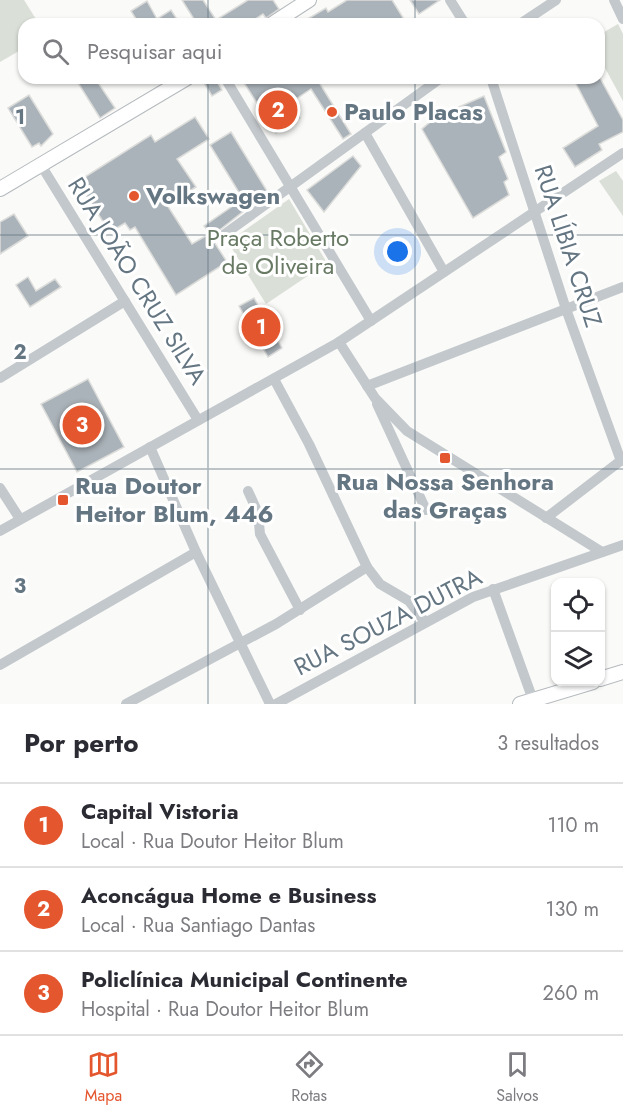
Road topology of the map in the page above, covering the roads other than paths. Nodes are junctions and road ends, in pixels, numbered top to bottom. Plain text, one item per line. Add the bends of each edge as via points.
1 (309, 0) edge
2 (450, 0) edge
3 (556, 0) edge
4 (614, 0) edge
5 (281, 18) edge
6 (461, 18) edge
7 (529, 18) edge
8 (623, 19) edge
9 (177, 84) edge
10 (229, 84) edge
11 (433, 84) edge
12 (493, 84) edge
13 (365, 133) junction
14 (621, 160) edge
15 (40, 165) junction
16 (291, 187) junction
17 (0, 189) edge
18 (534, 211) junction
19 (222, 237) dead end
20 (444, 272) junction
21 (623, 287) edge
22 (125, 301) junction
23 (566, 309) junction
24 (371, 321) junction
25 (339, 342) junction
26 (0, 378) edge
27 (274, 379) junction
28 (367, 386) junction
29 (375, 398) junction
30 (198, 420) junction
31 (150, 447) junction
32 (622, 460) edge
33 (0, 488) edge
34 (248, 491) dead end
35 (426, 510) dead end
36 (546, 518) junction
37 (20, 519) junction
38 (0, 531) edge
39 (623, 545) edge
40 (196, 552) junction
41 (602, 552) junction
42 (367, 567) junction
43 (493, 589) junction
44 (300, 610) junction
45 (425, 622) junction
46 (239, 642) junction
47 (0, 665) edge
48 (623, 672) edge
49 (605, 677) edge
50 (577, 686) edge
51 (527, 702) edge
52 (126, 704) edge
53 (270, 704) edge
54 (276, 704) edge

1 - 5 main road
2 - 6 street
3 - 7 street
4 - 8 street
9 - 15 main road
10 - 16 street
11 - 13 street
12 - 18 street, RUA LÍBIA CRUZ
13 - 16 street
13 - 20 street
14 - 18 street
15 - 17 main road
15 - 22 street, RUA JOÃO CRUZ SILVA
16 - 19 street
16 - 24 street
18 - 20 street
18 - 23 street, RUA LÍBIA CRUZ
20 - 24 street
21 - 23 street
22 - 26 street
22 - 30 street, RUA JOÃO CRUZ SILVA
23 - 28 street
23 - 32 street, RUA LÍBIA CRUZ
24 - 25 street
25 - 27 street
25 - 28 street
27 - 30 street
27 - 42 street
28 - 29 street
29 - 35 street
29 - 36 street via 407,431
30 - 31 street
31 - 37 street
31 - 40 street
32 - 36 street
33 - 37 street
34 - 44 street via 264,542
36 - 41 street
37 - 38 street
39 - 41 street, RUA SOUZA DUTRA
40 - 46 street
40 - 47 street
41 - 43 street, RUA SOUZA DUTRA
42 - 44 street
42 - 45 street via 380,585 409,601
43 - 45 street, RUA SOUZA DUTRA
43 - 51 street
44 - 46 street
45 - 54 street, RUA SOUZA DUTRA
46 - 52 street
46 - 53 street
48 - 49 main road
50 - 51 main road

